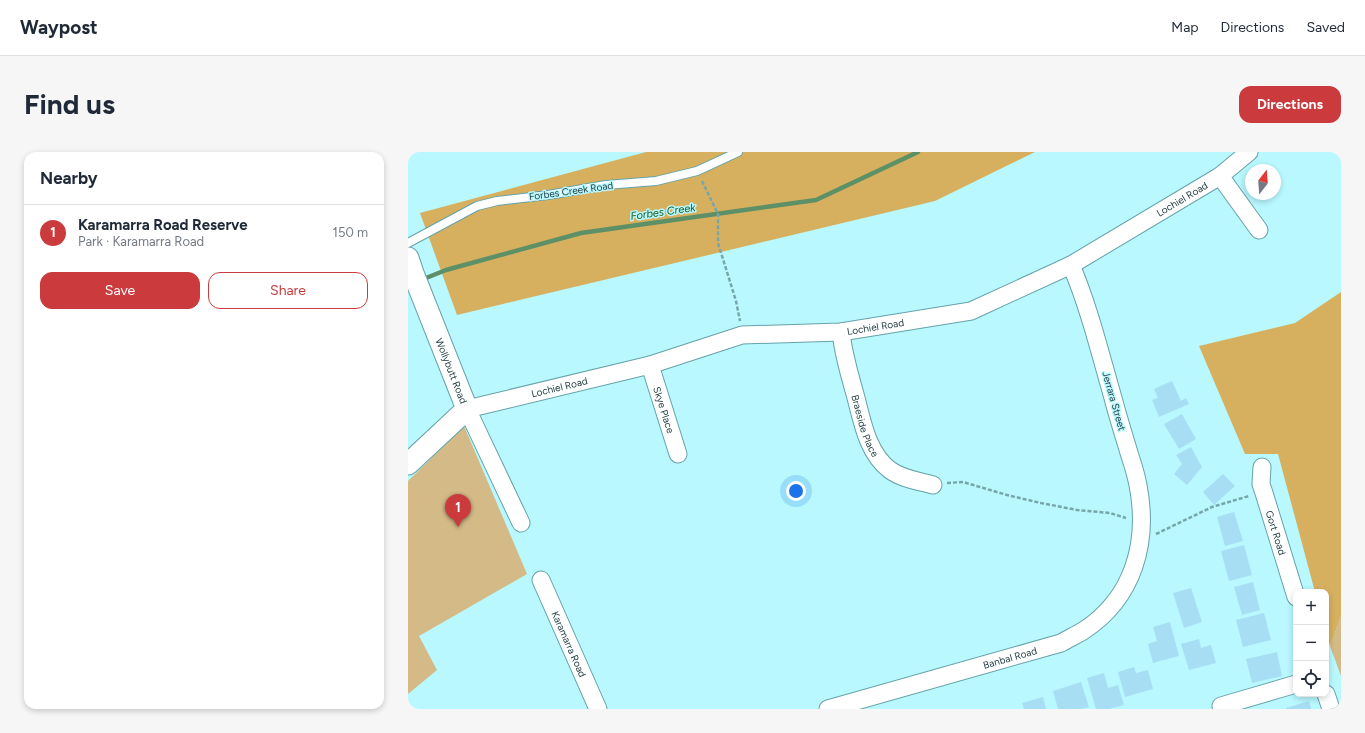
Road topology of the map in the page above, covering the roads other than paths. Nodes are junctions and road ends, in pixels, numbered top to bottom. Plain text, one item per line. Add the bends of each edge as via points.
1 (738, 152) edge
2 (1249, 152) edge
3 (1220, 176) junction
4 (1259, 230) dead end
5 (408, 243) edge
6 (1071, 264) junction
7 (414, 274) edge
8 (841, 332) junction
9 (650, 365) junction
10 (467, 409) junction
11 (678, 454) dead end
12 (408, 464) edge
13 (1262, 467) dead end
14 (933, 485) road end
15 (521, 524) dead end
16 (1141, 541) joint
17 (541, 580) dead end
18 (1293, 589) edge
19 (1293, 685) edge
20 (1327, 697) edge
21 (1221, 706) dead end
22 (598, 709) edge
23 (828, 709) edge
24 (1331, 709) edge

1 - 5 lane, Forbes Creek Road via 697,171 656,181 606,185 477,206
2 - 3 street, Lochiel Road
3 - 4 street
3 - 6 street, Lochiel Road
6 - 8 street, Lochiel Road via 971,311
6 - 16 street, Jerrara Street via 1086,306 1138,484 1142,521
7 - 10 street, Wollybutt Road
8 - 9 street, Lochiel Road via 742,335
8 - 14 street, Braeside Place via 845,358 866,434 872,446 891,471
9 - 10 street, Lochiel Road
9 - 11 street, Skye Place
10 - 12 street, Wollybutt Road
10 - 15 street
13 - 18 street, Gort Road via 1261,484
16 - 23 street, Banbal Road via 1125,588 1096,620 1067,640
17 - 22 street, Karamarra Road
19 - 21 street
20 - 24 street

